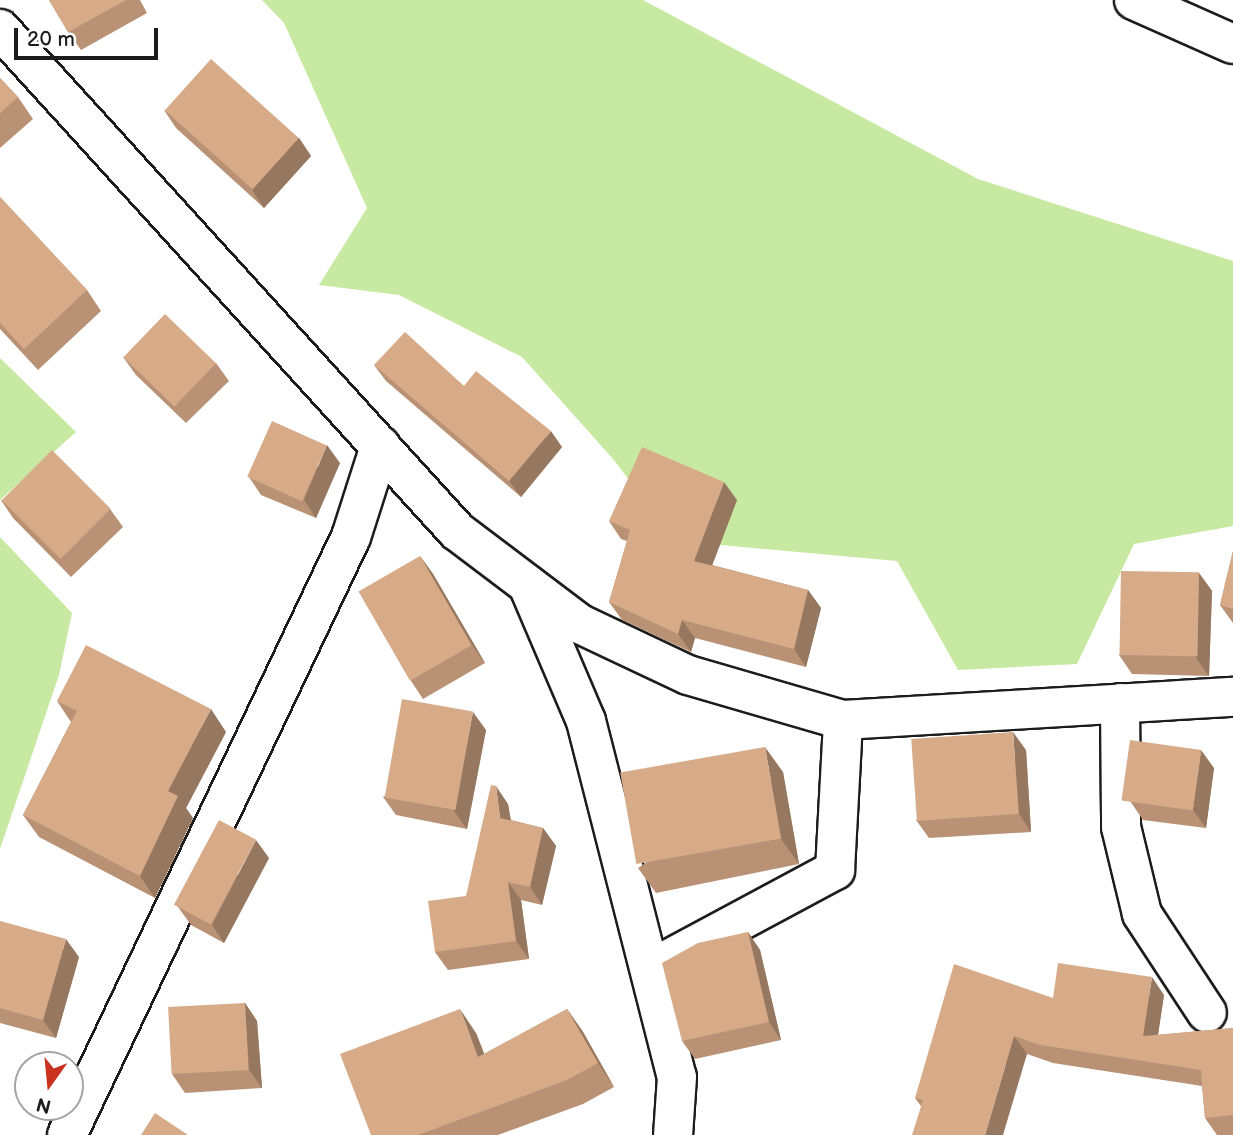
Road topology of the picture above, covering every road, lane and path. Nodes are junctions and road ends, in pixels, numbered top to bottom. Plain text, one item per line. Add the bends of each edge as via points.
1 (1134, 0) edge
2 (0, 29) edge
3 (1233, 44) edge
4 (380, 446) junction
5 (527, 583) junction
6 (1233, 697) edge
7 (1121, 703) junction
8 (844, 719) junction
9 (649, 970) junction
10 (1207, 1013) dead end
11 (67, 1135) edge
12 (673, 1135) edge

1 - 3 street
2 - 4 street
4 - 5 street via 457,531
4 - 11 street via 351,537
5 - 8 street via 580,624 688,674
5 - 9 street via 586,721
6 - 7 street
7 - 8 street
7 - 10 street via 1121,827 1142,914
8 - 9 street via 835,870
9 - 12 street via 677,1077

